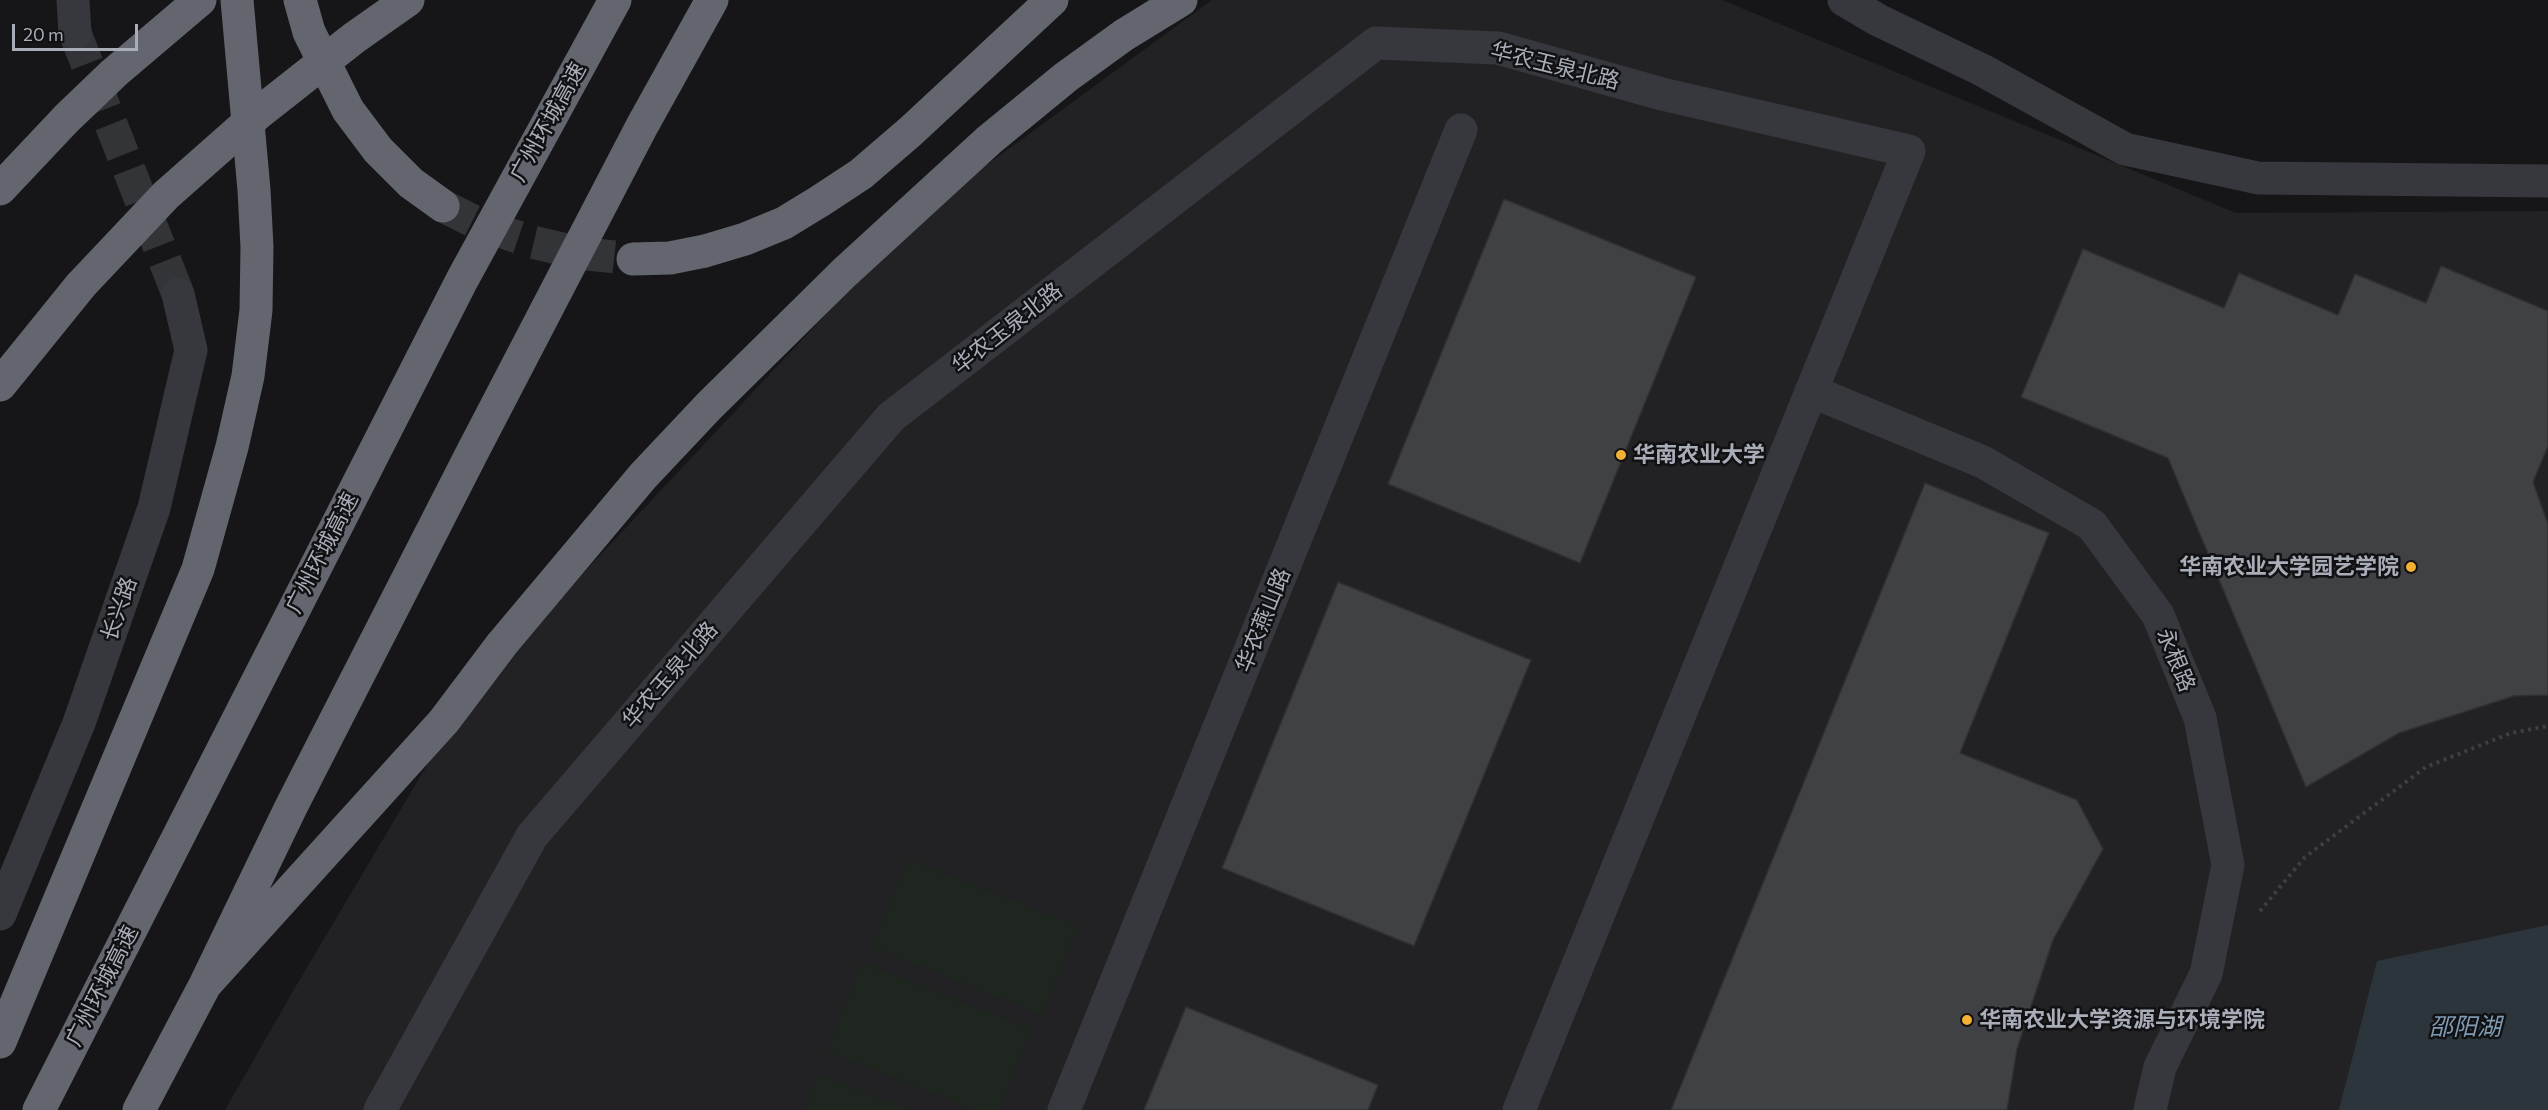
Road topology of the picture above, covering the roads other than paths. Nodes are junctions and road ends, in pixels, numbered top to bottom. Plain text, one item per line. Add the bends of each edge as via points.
1 (73, 0) edge
2 (200, 0) edge
3 (237, 0) edge
4 (300, 0) edge
5 (408, 0) edge
6 (615, 0) edge
7 (712, 0) edge
8 (1052, 0) edge
9 (1181, 0) edge
10 (1844, 0) edge
11 (75, 33) tunnel mouth
12 (1461, 130) dead end
13 (2548, 181) edge
14 (0, 189) edge
15 (442, 206) tunnel mouth
16 (633, 259) tunnel mouth
17 (178, 294) tunnel mouth
18 (0, 385) edge
19 (1811, 391) junction
20 (0, 914) edge
21 (205, 985) junction
22 (0, 1042) edge
23 (39, 1110) edge
24 (140, 1110) edge
25 (380, 1110) edge
26 (1064, 1110) edge
27 (1519, 1110) edge
28 (2150, 1110) edge

1 - 11 street
2 - 14 highway, bridge via 114,73
3 - 22 highway via 257,247 256,310 248,376 232,447 198,569
4 - 15 highway via 309,32 348,110 378,150 411,183
5 - 18 highway, bridge via 261,112 166,195 81,285
6 - 23 highway, 广州环城高速 via 462,280
7 - 21 highway via 642,126 480,439 291,807
8 - 16 highway via 869,166 820,201 784,223 745,239 670,258
9 - 21 highway via 1066,77 989,140 844,273 709,406 643,476 562,572 444,721
10 - 13 street via 2125,149 2258,178
12 - 26 street, 华农燕山路
17 - 20 street, 长兴路 via 191,350 154,508 79,723
19 - 25 street, 华农玉泉北路 via 1909,151 1662,94 1498,48 1376,43 891,417 532,836
19 - 27 street
19 - 28 street, 永根路 via 1983,462 2092,525 2158,615 2200,718 2228,865 2206,974 2160,1067
21 - 24 highway

